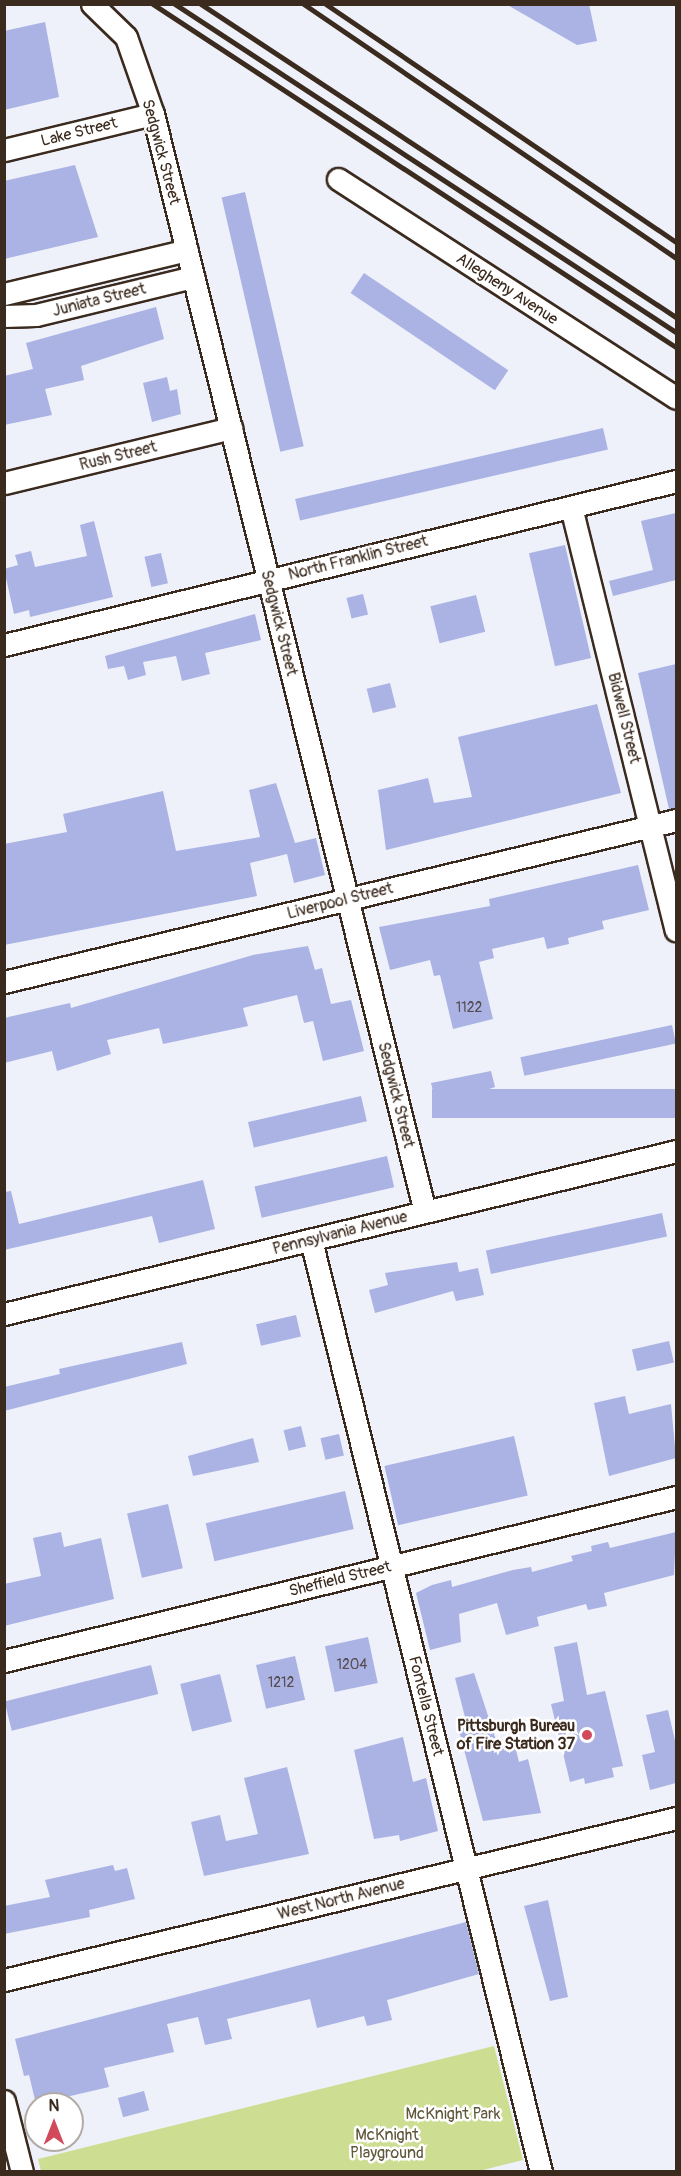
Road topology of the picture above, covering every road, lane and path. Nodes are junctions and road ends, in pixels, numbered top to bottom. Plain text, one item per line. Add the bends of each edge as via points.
1 (92, 4) edge
2 (153, 114) junction
3 (4, 150) edge
4 (338, 179) dead end
5 (187, 250) junction
6 (193, 277) junction
7 (4, 294) edge
8 (4, 316) edge
9 (676, 398) edge
10 (231, 428) junction
11 (676, 481) edge
12 (4, 483) edge
13 (571, 507) junction
14 (269, 580) junction
15 (4, 645) edge
16 (676, 820) edge
17 (651, 826) junction
18 (348, 899) junction
19 (676, 930) edge
20 (4, 982) edge
21 (676, 1151) edge
22 (425, 1212) junction
23 (311, 1240) junction
24 (4, 1314) edge
25 (676, 1497) edge
26 (391, 1566) junction
27 (4, 1661) edge
28 (676, 1818) edge
29 (466, 1869) junction
30 (4, 1980) edge
31 (4, 2101) edge
32 (22, 2172) edge
33 (541, 2172) edge

1 - 2 street, Sedgwick Street via 126,37
2 - 3 street, Lake Street
2 - 5 street, Sedgwick Street
4 - 9 street, Allegheny Avenue
5 - 6 street, Sedgwick Street
5 - 7 street, Juniata Street
6 - 8 street, Juniata Street via 36,315
6 - 10 street, Sedgwick Street
10 - 12 street, Rush Street
10 - 14 street, Sedgwick Street
11 - 13 street, North Franklin Street
13 - 14 street, North Franklin Street
13 - 17 street, Bidwell Street
14 - 15 street, North Franklin Street
14 - 18 street, Sedgwick Street
16 - 17 street, Liverpool Street
17 - 18 street, Liverpool Street
17 - 19 street, Bidwell Street
18 - 20 street, Liverpool Street
18 - 22 street, Sedgwick Street
21 - 22 street, Pennsylvania Avenue
22 - 23 street, Pennsylvania Avenue
23 - 24 street, Pennsylvania Avenue
23 - 26 street, Fontella Street
25 - 26 street, Sheffield Street
26 - 27 street, Sheffield Street
26 - 29 street, Fontella Street
28 - 29 street, West North Avenue
29 - 30 street, West North Avenue
29 - 33 street, Fontella Street
31 - 32 street

